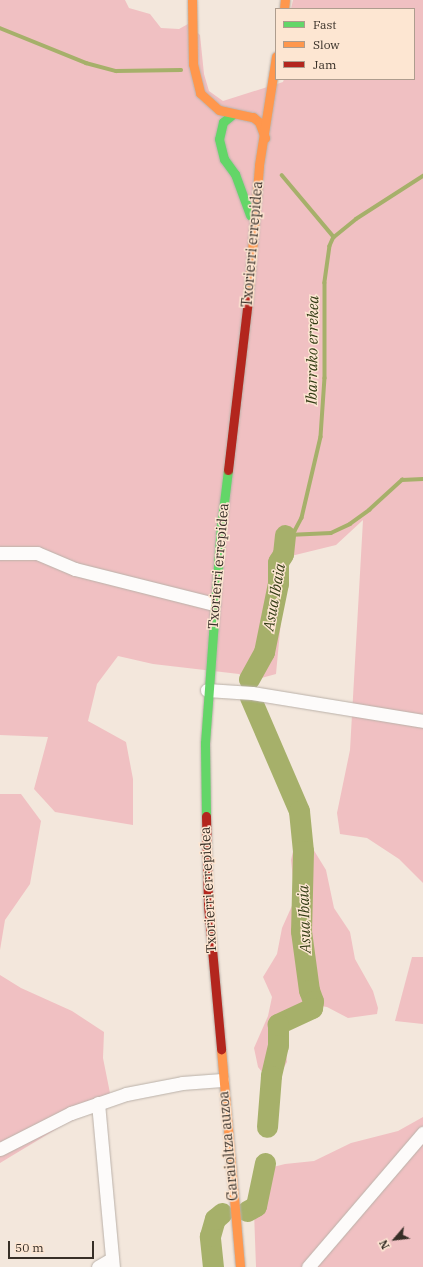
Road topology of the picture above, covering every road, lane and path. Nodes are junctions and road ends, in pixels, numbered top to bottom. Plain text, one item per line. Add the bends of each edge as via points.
1 (192, 0) edge
2 (275, 62) edge
3 (271, 85) junction
4 (250, 108) junction
5 (234, 114) junction
6 (265, 138) junction
7 (259, 165) junction
8 (235, 174) junction
9 (254, 229) junction
10 (0, 553) edge
11 (214, 604) junction
12 (207, 690) junction
13 (423, 721) edge
14 (222, 1080) junction
15 (98, 1103) junction
16 (423, 1133) edge
17 (0, 1149) edge
18 (112, 1263) edge
19 (98, 1267) edge
20 (240, 1267) edge
21 (308, 1267) edge

1 - 5 street via 195,77 206,100 219,110
2 - 3 street, Txorierri errepidea
3 - 4 street
3 - 6 street, Txorierri errepidea
4 - 5 street
4 - 6 street
5 - 8 street via 223,122 218,139 224,159
6 - 7 street, Txorierri errepidea
7 - 8 street via 249,175
7 - 9 street, Txorierri errepidea
8 - 9 street
9 - 11 street, Txorierri errepidea via 254,254 227,472
10 - 11 street via 37,553 74,569
11 - 12 street, Txorierri errepidea
12 - 13 street via 252,692
12 - 14 street, Txorierri errepidea via 206,853
14 - 15 street, Garaioltza auzoa via 164,1087
14 - 20 street, Garaioltza auzoa
15 - 17 street, Garaioltza auzoa via 51,1122
15 - 18 street
16 - 21 street
18 - 19 street

